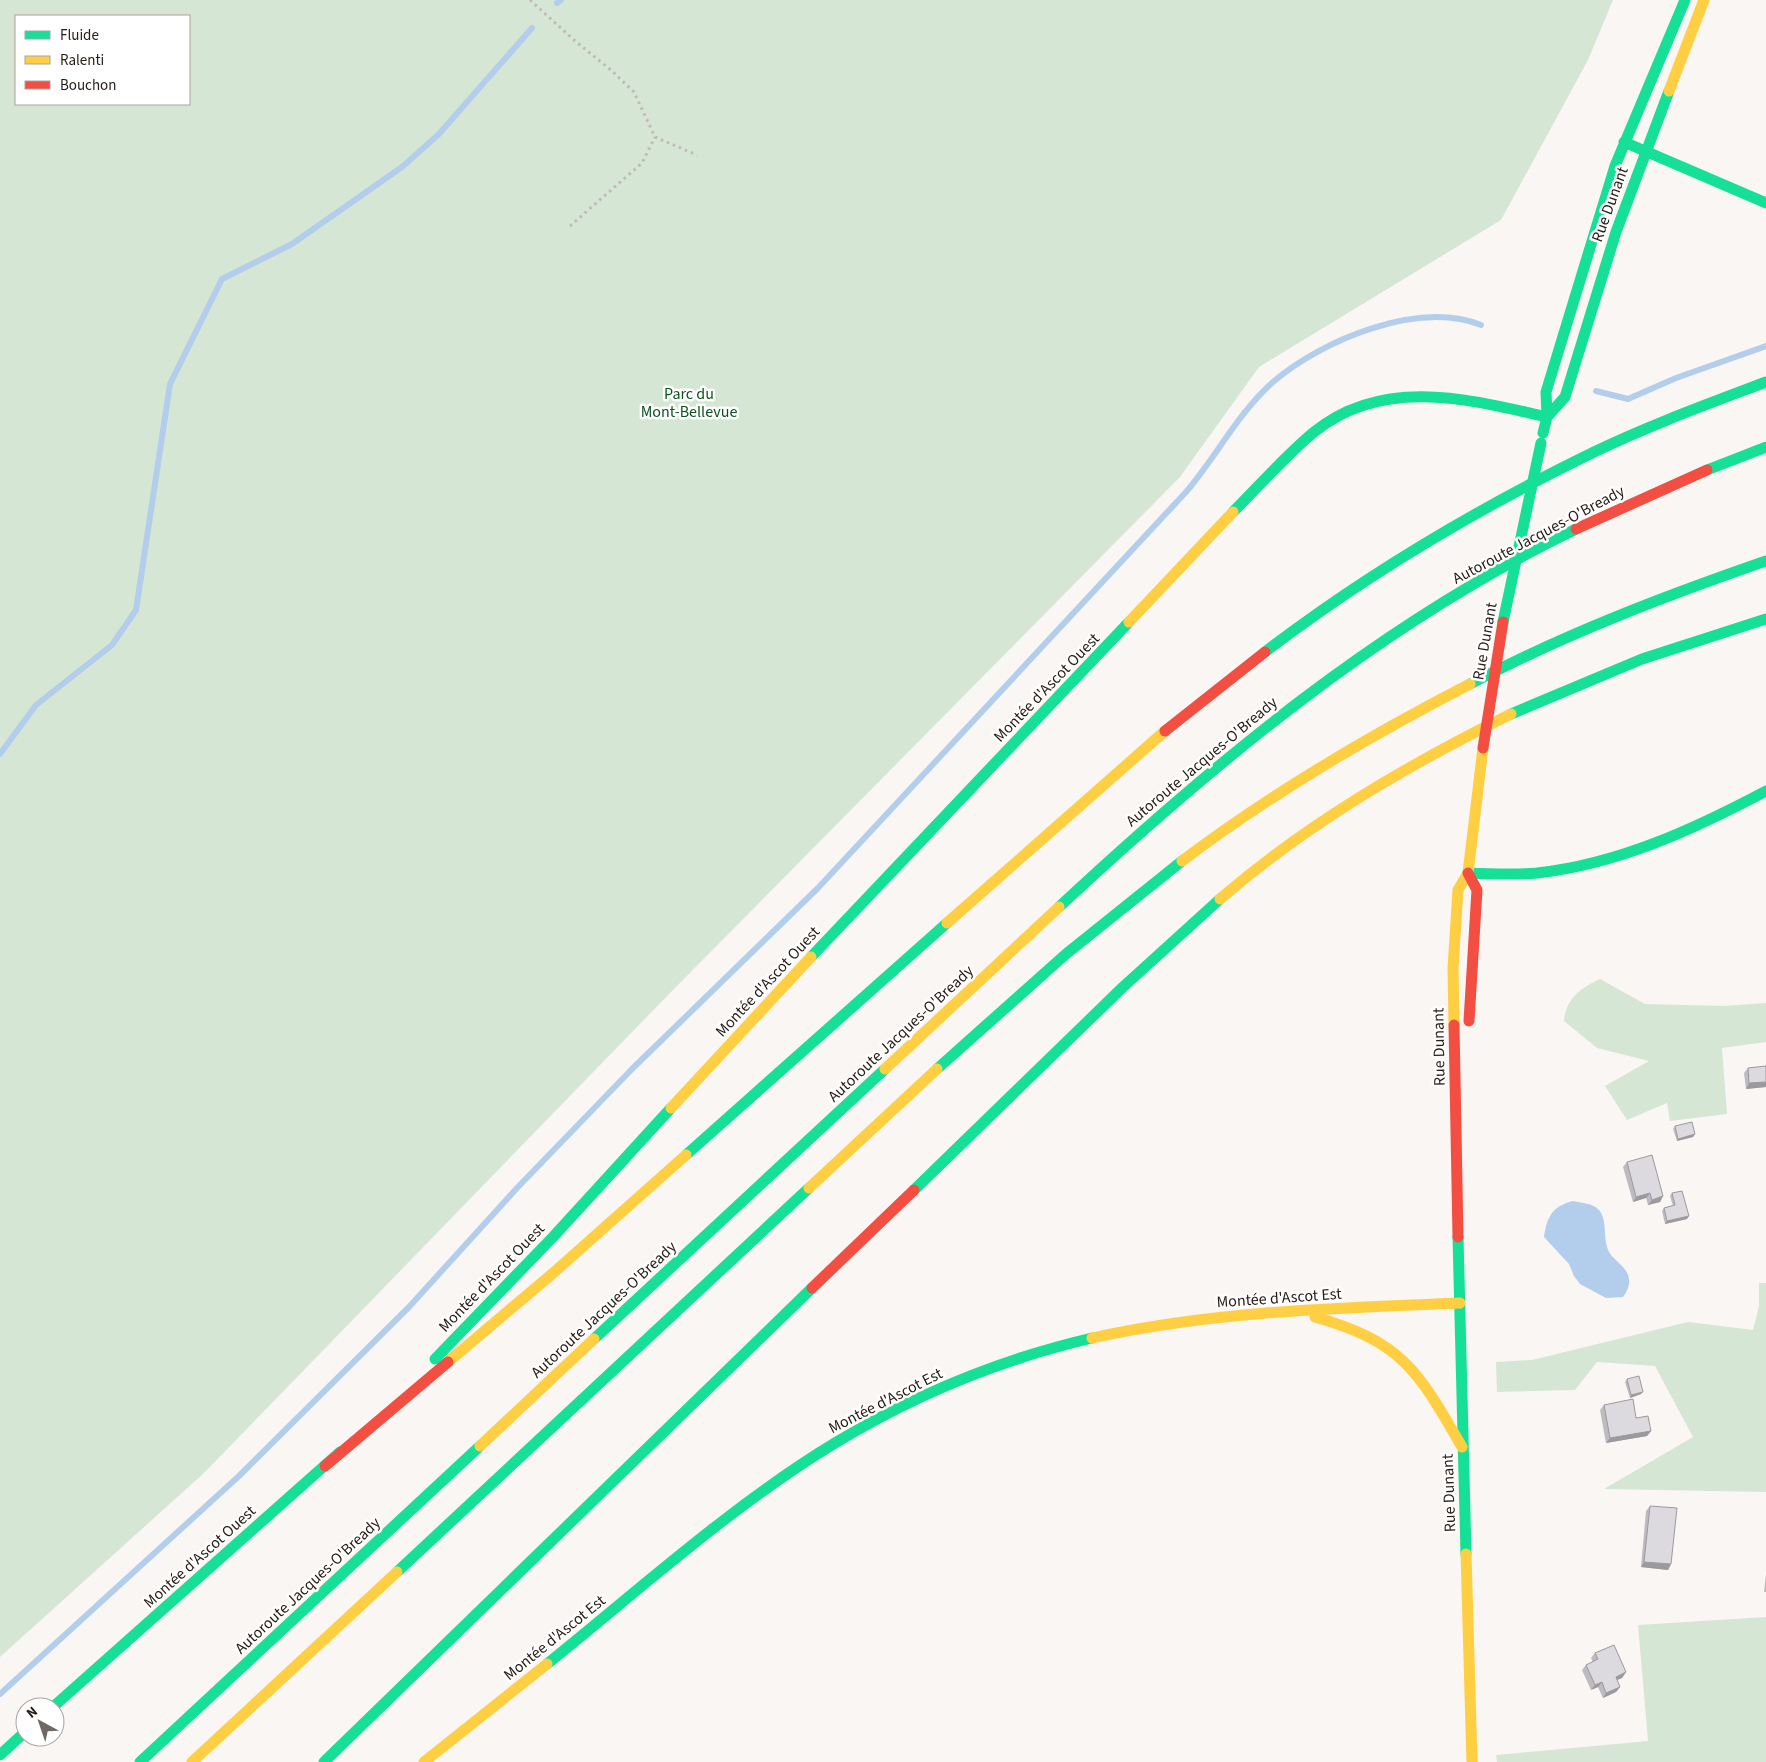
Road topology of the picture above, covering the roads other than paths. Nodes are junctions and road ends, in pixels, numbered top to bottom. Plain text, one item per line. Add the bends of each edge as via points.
1 (1685, 0) edge
2 (1704, 0) edge
3 (1624, 142) junction
4 (1645, 151) junction
5 (1766, 203) edge
6 (1766, 382) edge
7 (1547, 417) junction
8 (1766, 446) edge
9 (1766, 561) edge
10 (1766, 619) edge
11 (1766, 791) edge
12 (1468, 873) junction
13 (1468, 1036) dead end
14 (1467, 1065) dead end
15 (1458, 1224) junction
16 (1460, 1303) junction
17 (1289, 1313) junction
18 (1463, 1449) junction
19 (325, 1466) junction
20 (65, 1697) edge
21 (15, 1741) edge
22 (0, 1755) edge
23 (140, 1762) edge
24 (192, 1762) edge
25 (324, 1762) edge
26 (424, 1762) edge
27 (1472, 1762) edge

1 - 3 main road, Rue Dunant
2 - 4 main road, Rue Dunant
3 - 4 main road
3 - 7 main road, Rue Dunant via 1546,392
4 - 5 main road
4 - 7 main road, Rue Dunant via 1607,259 1565,397
6 - 19 main road via 1616,442 1506,497 1395,561 1282,637 1138,754 552,1274
7 - 12 main road, Rue Dunant, bridge via 1505,610 1480,769
7 - 19 main road, Montée d'Ascot Ouest via 1452,396 1405,395 1359,406 1312,433 753,1018 509,1283
8 - 23 main road, Autoroute Jacques-O'Bready via 1610,513 1464,590 1361,656 1234,751 1088,880
9 - 24 main road via 1602,622 1458,690 1323,766 1159,878 995,1016
10 - 25 main road via 1618,670 1465,738 1352,801 1250,874 1123,987
11 - 12 main road via 1682,832 1604,859 1537,873
12 - 13 main road, Rue Dunant via 1477,890
12 - 15 main road, Rue Dunant via 1458,890 1453,968
14 - 15 main road, Rue Dunant
15 - 16 main road, Rue Dunant
16 - 17 main road, Montée d'Ascot Est
16 - 18 main road, Rue Dunant
17 - 18 main road via 1354,1327 1396,1352 1421,1379
17 - 26 main road, Montée d'Ascot Est via 1193,1320 1078,1342 986,1370 888,1414 815,1456 751,1501
18 - 27 main road, Rue Dunant
19 - 20 main road, Montée d'Ascot Ouest
21 - 22 main road

